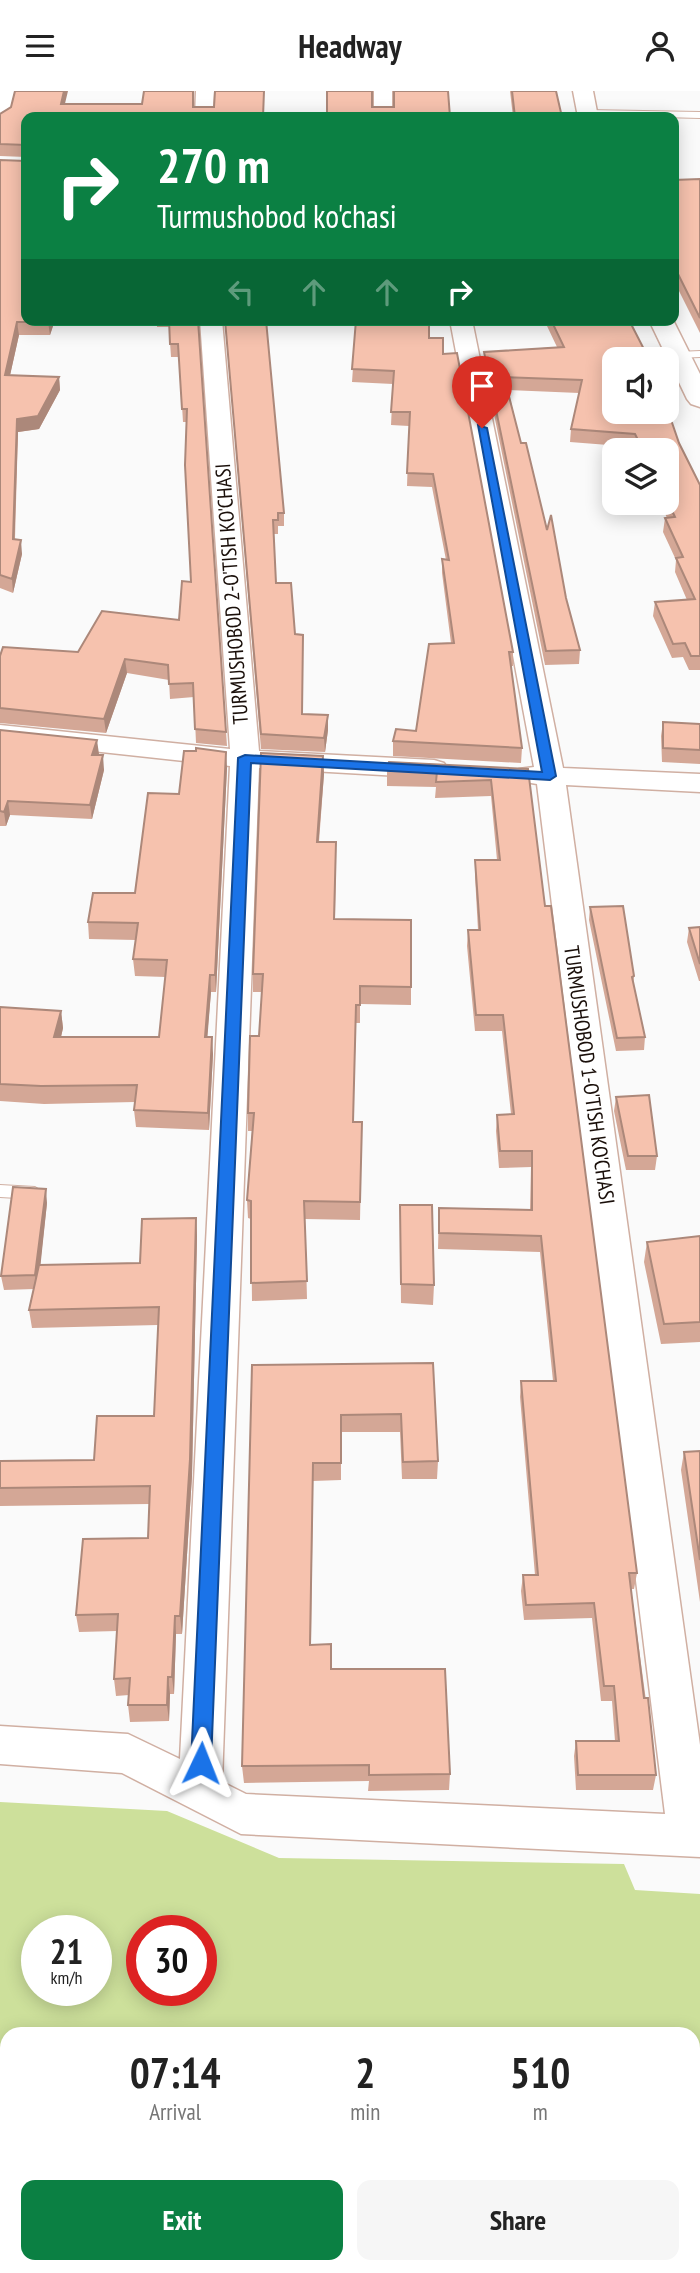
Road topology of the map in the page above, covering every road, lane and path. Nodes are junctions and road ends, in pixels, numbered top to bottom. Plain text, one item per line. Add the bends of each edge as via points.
1 (7, 91) edge
2 (205, 91) edge
3 (383, 91) edge
4 (583, 91) edge
5 (204, 112) edge
6 (383, 112) edge
7 (587, 112) edge
8 (679, 115) edge
9 (700, 115) edge
10 (0, 118) edge
11 (211, 326) edge
12 (462, 326) edge
13 (666, 326) edge
14 (689, 355) edge
15 (700, 399) edge
16 (0, 733) edge
17 (245, 758) junction
18 (467, 771) edge
19 (508, 774) edge
20 (550, 776) junction
21 (700, 783) edge
22 (0, 1191) edge
23 (36, 1193) edge
24 (0, 1745) edge
25 (200, 1791) junction
26 (695, 1835) edge

1 - 10 street
2 - 5 street
3 - 6 street
4 - 7 street
8 - 9 lane
11 - 17 street, TURMUSHOBOD 2-O'TISH KO'CHASI
12 - 20 street, TURMUSHOBOD 1-O'TISH KO'CHASI
13 - 14 street
14 - 15 street
16 - 17 street
17 - 18 street
17 - 25 street, TURMUSHOBOD 2-O'TISH KO'CHASI
19 - 20 street
20 - 21 street
20 - 26 street, TURMUSHOBOD 1-O'TISH KO'CHASI
22 - 23 lane
24 - 25 street via 128,1754
25 - 26 street via 241,1814

